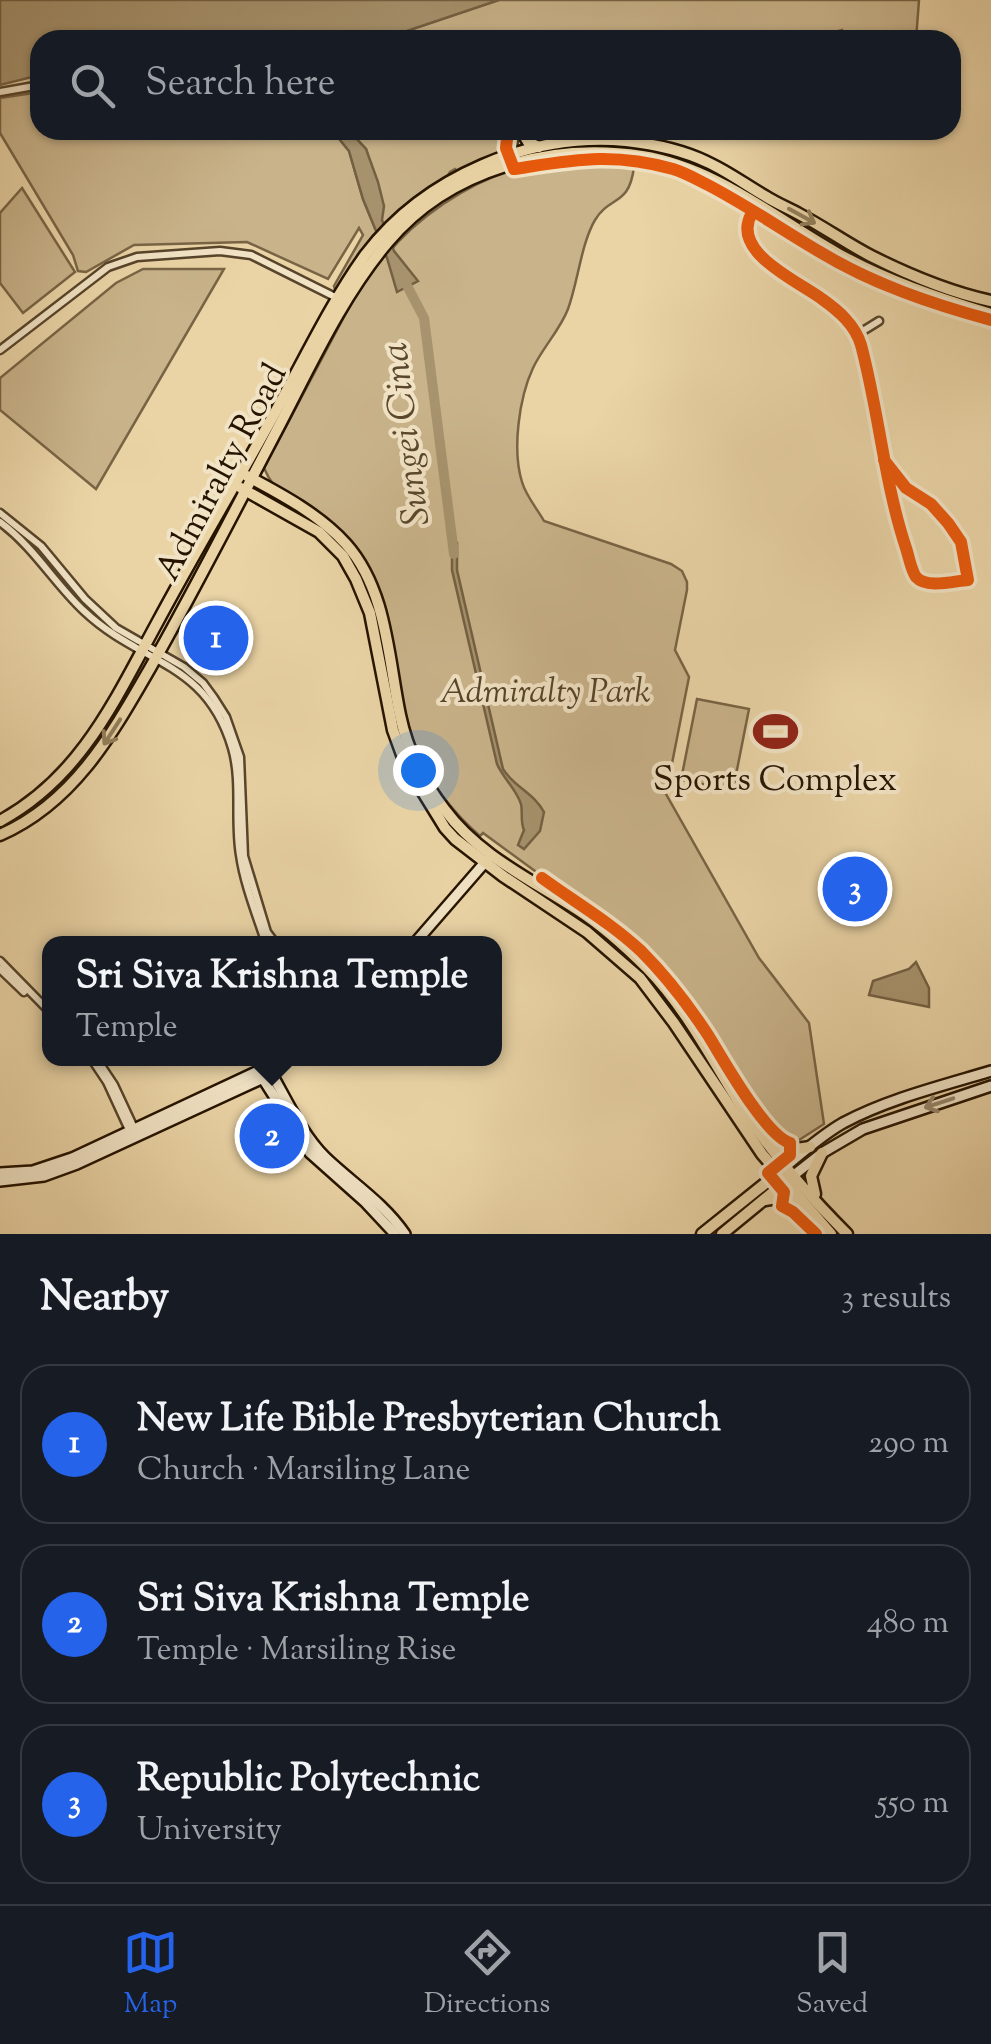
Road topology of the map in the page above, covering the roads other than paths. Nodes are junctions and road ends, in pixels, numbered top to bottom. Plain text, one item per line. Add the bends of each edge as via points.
1 (30, 87) edge
2 (0, 92) edge
3 (519, 140) edge
4 (526, 140) edge
5 (540, 147) junction
6 (519, 156) junction
7 (750, 194) junction
8 (770, 199) junction
9 (755, 208) junction
10 (380, 245) junction
11 (338, 299) junction
12 (991, 301) edge
13 (991, 314) edge
14 (879, 322) dead end
15 (858, 334) junction
16 (0, 350) edge
17 (884, 460) junction
18 (246, 476) junction
19 (240, 488) junction
20 (0, 513) edge
21 (0, 522) edge
22 (143, 648) junction
23 (157, 656) junction
24 (238, 779) junction
25 (0, 821) edge
26 (0, 835) edge
27 (488, 858) junction
28 (264, 936) edge
29 (270, 936) edge
30 (421, 936) edge
31 (0, 961) edge
32 (0, 969) edge
33 (42, 1006) edge
34 (42, 1007) edge
35 (98, 1066) edge
36 (276, 1066) edge
37 (991, 1071) edge
38 (265, 1073) junction
39 (991, 1086) edge
40 (134, 1134) junction
41 (765, 1141) junction
42 (810, 1147) junction
43 (822, 1153) junction
44 (762, 1154) junction
45 (0, 1173) edge
46 (785, 1175) junction
47 (0, 1181) edge
48 (756, 1198) junction
49 (812, 1204) junction
50 (395, 1234) edge
51 (405, 1234) edge
52 (702, 1234) edge
53 (722, 1234) edge
54 (831, 1234) edge
55 (847, 1234) edge

1 - 2 street
3 - 6 street
4 - 5 main road
5 - 6 main road
5 - 7 main road via 590,141 654,145 707,162
6 - 7 main road via 642,156
6 - 10 main road, Admiralty Road via 483,164 449,182 410,209
7 - 8 main road
7 - 9 main road
8 - 9 main road
8 -> 12 main road via 905,272
9 - 13 main road via 861,267
9 - 15 street via 748,231 756,252 832,306
10 - 11 main road, Admiralty Road
10 - 18 main road, Admiralty Road
11 - 16 street via 252,255 137,257 108,267
11 - 18 main road, Admiralty Road
14 - 15 street
15 - 17 street
17 - 17 street via 948,523 961,542 968,580 927,583 914,575
18 - 19 main road, Admiralty Road
18 - 27 main road via 327,524 369,578 414,760 447,813
19 - 22 main road, Admiralty Road via 199,544
19 - 23 main road, Admiralty Road via 223,537
19 - 27 main road via 319,532 343,556 370,613 405,763 445,828
20 - 22 street
21 - 22 street via 92,618
22 - 23 street
22 - 25 main road, Admiralty Road via 85,749 41,793
23 - 24 street via 210,700 234,751
23 -> 26 main road, Admiralty Road via 78,778
24 - 28 street via 240,856
24 - 29 street via 244,856
27 - 30 street
27 - 41 main road via 582,912 648,969
27 - 44 main road via 640,978
31 - 33 street
32 - 34 street
35 - 40 street
36 - 38 street
37 - 42 street via 858,1116
38 - 40 street
38 - 50 street via 310,1153
38 - 51 street via 324,1156
39 -> 43 street via 863,1128
40 - 45 street via 51,1166
40 - 47 street via 53,1173
41 - 42 main road via 790,1150
41 - 46 main road
42 - 46 street
43 - 46 street
43 - 49 main road via 812,1176
44 - 46 main road
44 - 48 main road
46 - 48 main road
46 - 49 main road
48 - 49 main road
48 - 52 main road
48 - 53 main road
49 - 54 main road
49 - 55 main road

